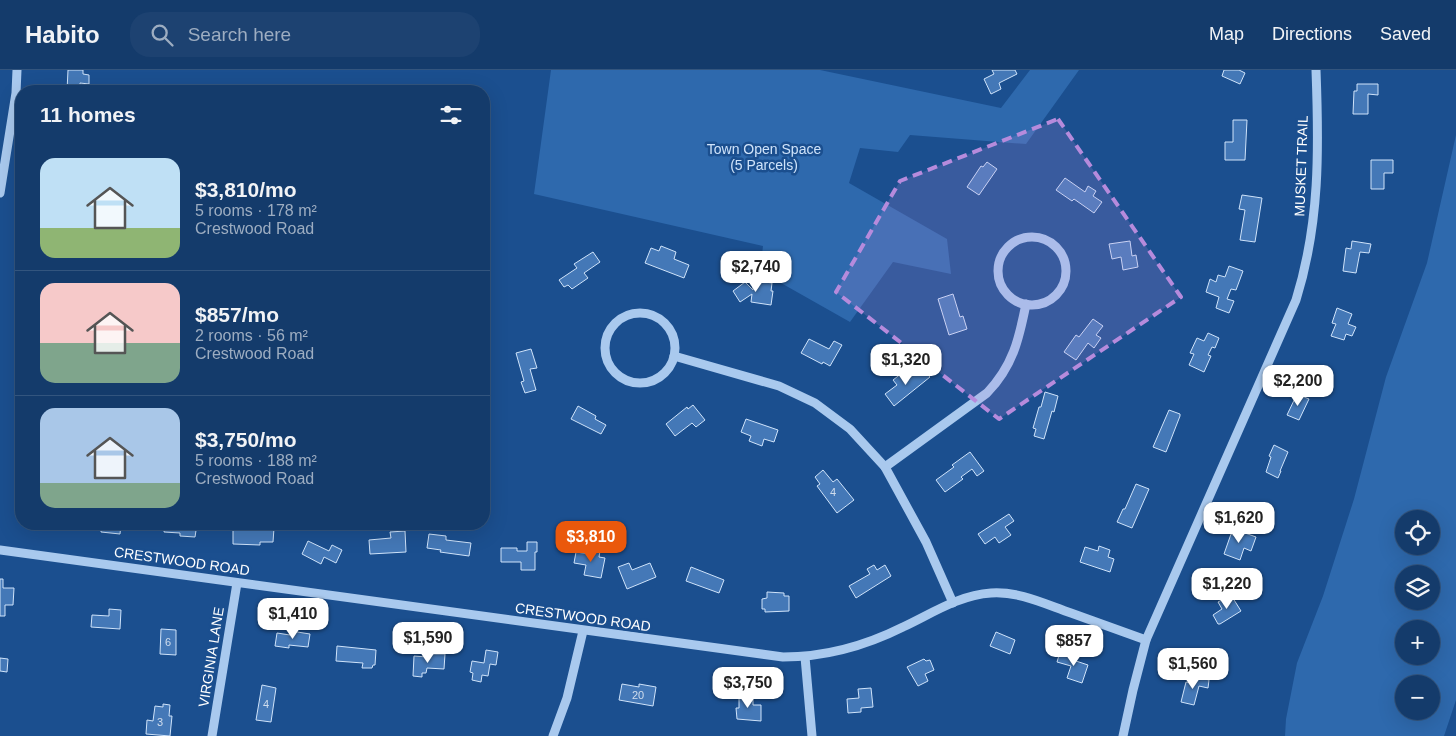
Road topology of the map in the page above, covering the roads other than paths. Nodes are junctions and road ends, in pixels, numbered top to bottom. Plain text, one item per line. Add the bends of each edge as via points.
1 (17, 70) edge
2 (1316, 70) edge
3 (16, 85) edge
4 (15, 98) edge
5 (0, 193) edge
6 (1026, 304) junction
7 (674, 356) junction
8 (885, 467) junction
9 (0, 550) edge
10 (237, 583) junction
11 (953, 603) junction
12 (583, 631) junction
13 (1146, 640) junction
14 (805, 657) junction
15 (212, 736) edge
16 (553, 736) edge
17 (812, 736) edge
18 (1123, 736) edge

1 - 3 street
2 - 13 street, MUSKET TRAIL via 1318,170 1313,226 1296,300
4 - 5 street
6 - 6 street via 1006,293 1000,284 998,267 1004,251 1012,243 1033,236 1054,244 1063,258 1066,274 1060,290 1048,301
6 - 8 street via 1020,336 1000,380 987,393
7 - 7 street via 675,344 668,328 654,316 642,313 630,314 619,320 610,329 606,340 605,352 615,373 637,383 650,382 660,376 669,368
7 - 8 street via 779,386 815,403 850,429
8 - 11 street via 926,542
9 - 10 street, CRESTWOOD ROAD
10 - 12 street, CRESTWOOD ROAD
10 - 15 street, VIRGINIA LANE
11 - 13 street, CRESTWOOD ROAD via 991,593 1030,598
11 - 14 street, CRESTWOOD ROAD via 863,644
12 - 14 street, CRESTWOOD ROAD via 783,657
12 - 16 street via 567,698
13 - 18 street, MUSKET TRAIL
14 - 17 street

